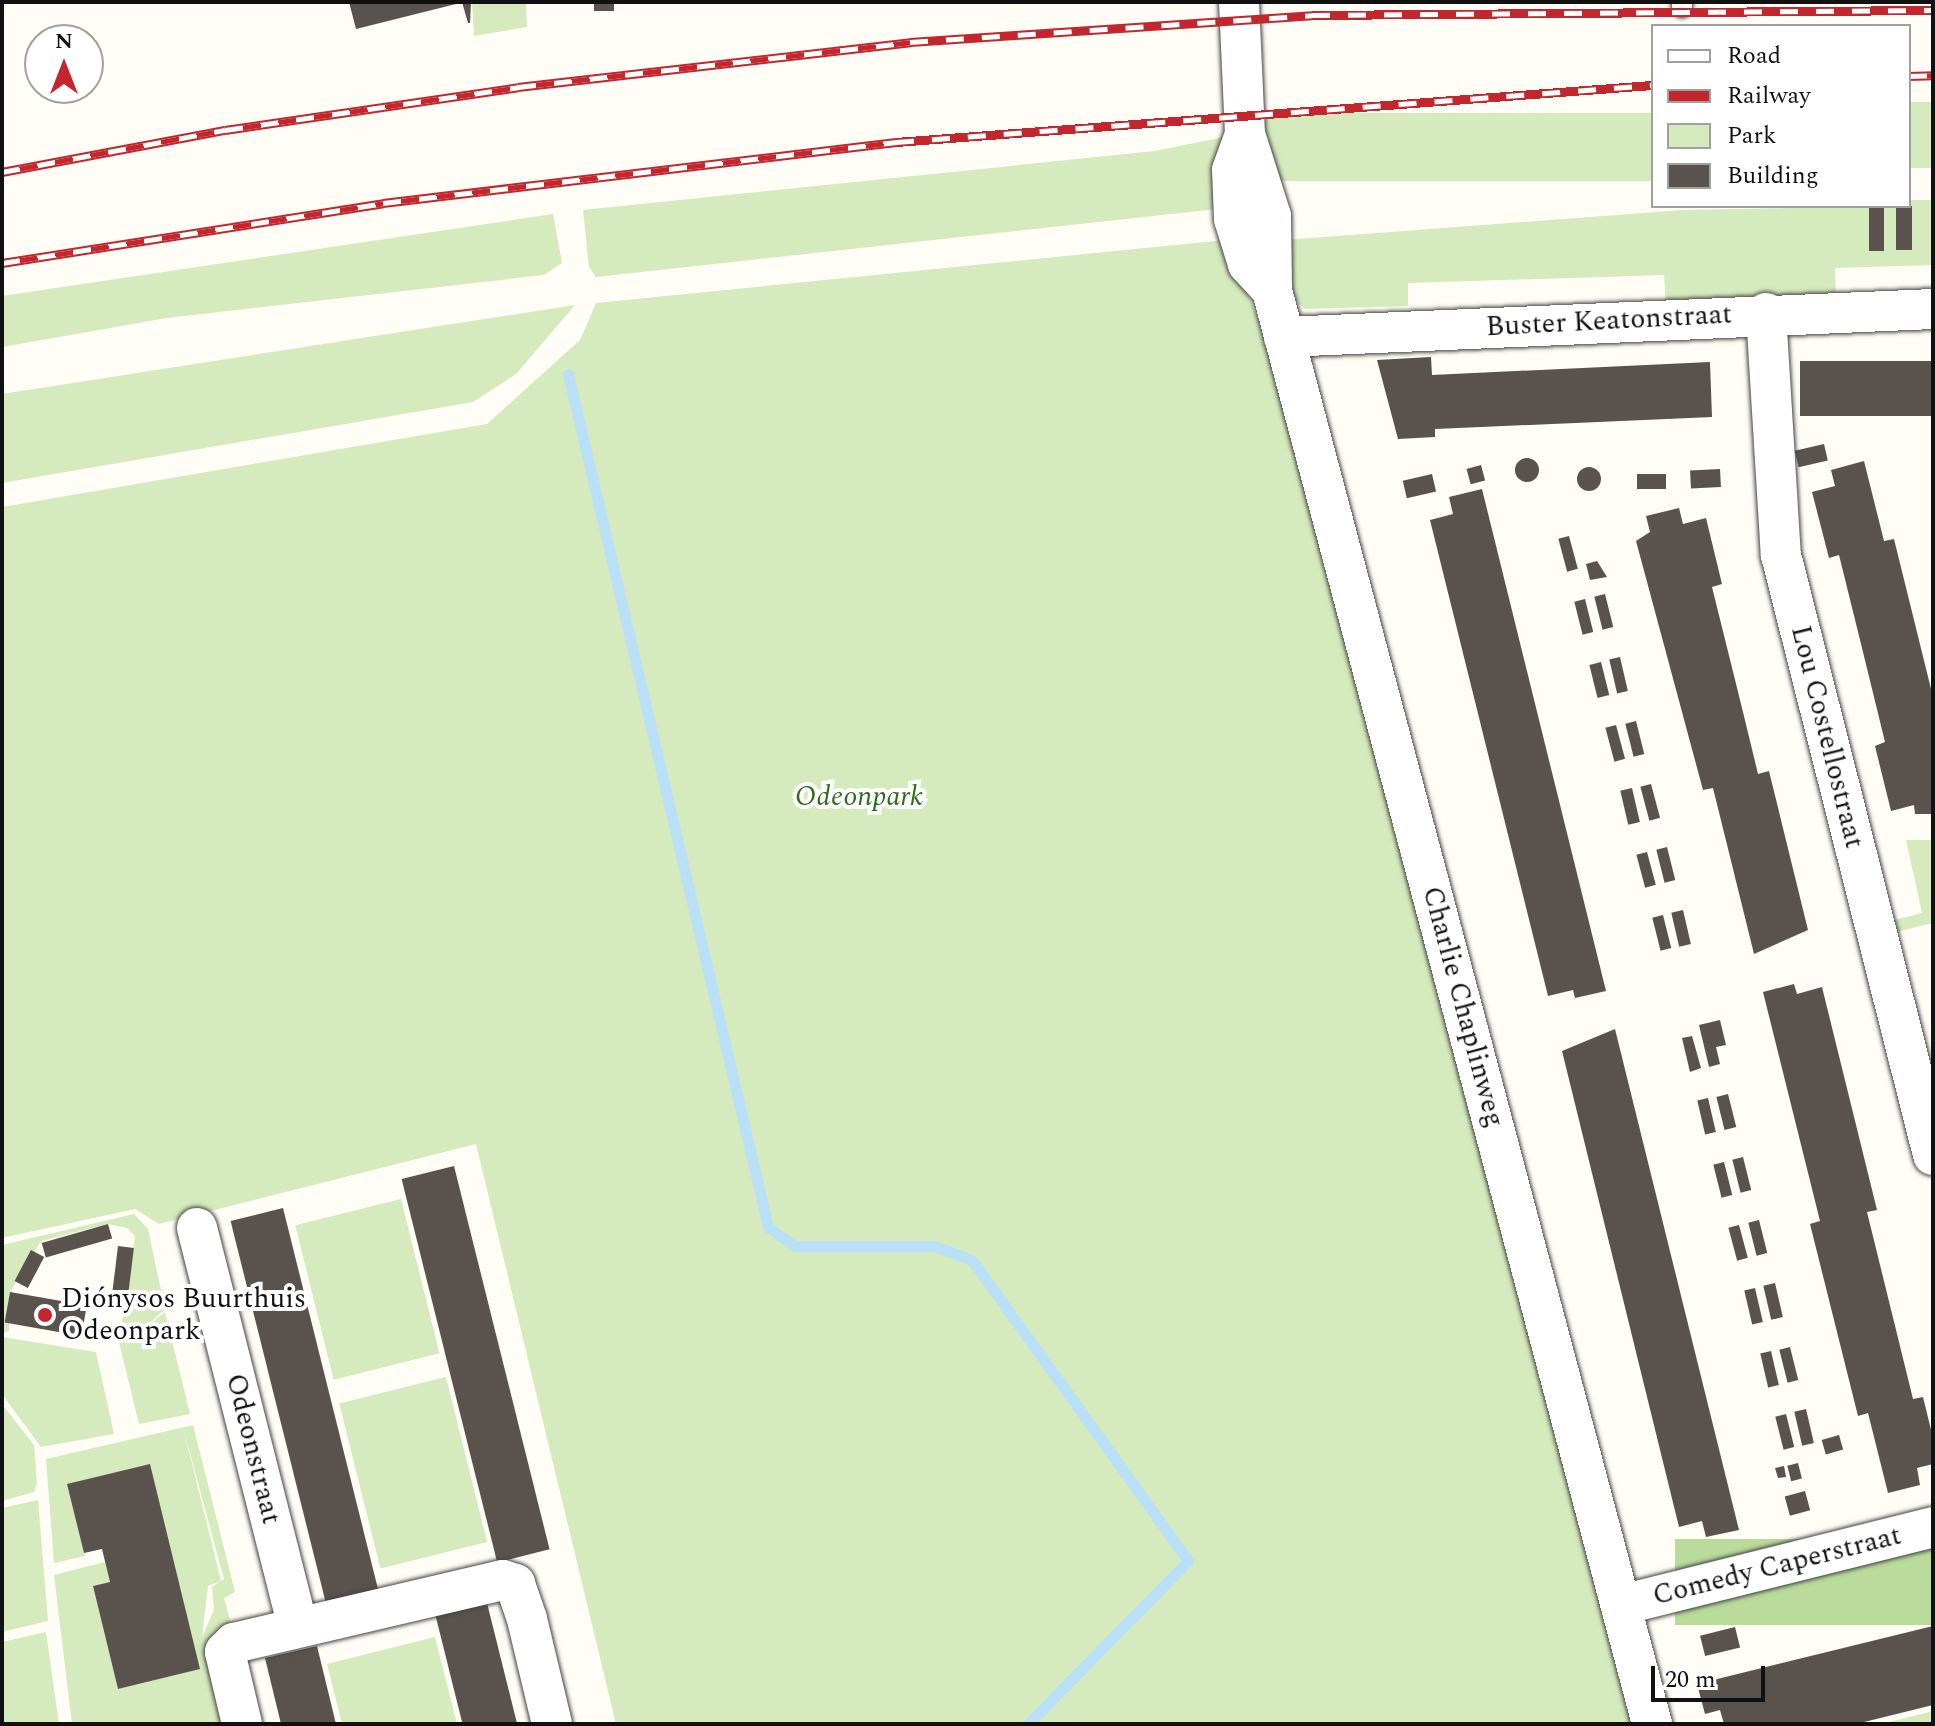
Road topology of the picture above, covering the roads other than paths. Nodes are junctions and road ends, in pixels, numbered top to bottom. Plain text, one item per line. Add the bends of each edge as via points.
1 (1239, 2) edge
2 (1933, 309) edge
3 (1766, 313) junction
4 (1284, 337) junction
5 (1933, 1155) edge
6 (197, 1228) dead end
7 (1933, 1527) edge
8 (1621, 1605) junction
9 (297, 1624) junction
10 (242, 1724) edge
11 (552, 1724) edge
12 (1652, 1724) edge

1 - 4 street, Charlie Chaplinweg via 1245,134 1271,216 1271,286
2 - 3 street, Buster Keatonstraat
3 - 4 street, Buster Keatonstraat
3 - 5 street, Lou Costellostraat via 1781,555
4 - 8 street, Charlie Chaplinweg
6 - 9 street, Odeonstraat
7 - 8 street, Comedy Caperstraat
8 - 12 street, Charlie Chaplinweg
9 - 10 street via 225,1652
9 - 11 street via 474,1584 515,1584

